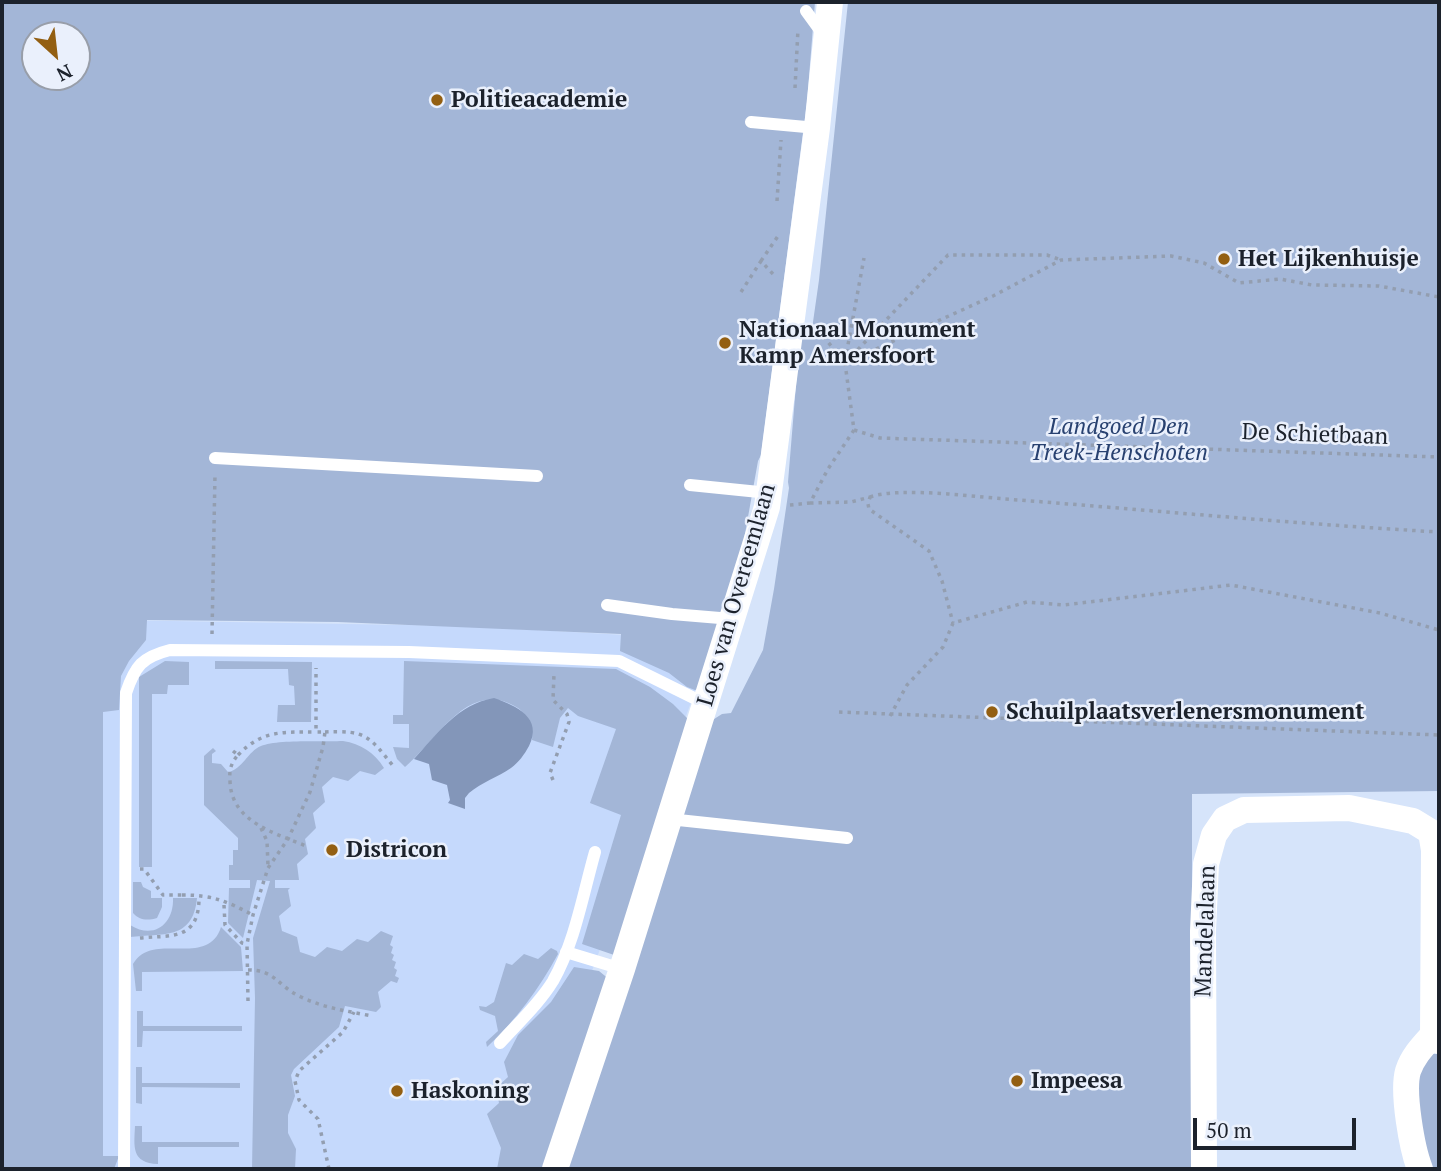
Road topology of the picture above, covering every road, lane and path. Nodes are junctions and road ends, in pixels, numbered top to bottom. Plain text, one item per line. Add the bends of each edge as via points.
1 (818, 6) edge
2 (751, 122) dead end
3 (782, 125) junction
4 (817, 128) junction
5 (777, 201) dead end
6 (864, 258) dead end
7 (1061, 260) junction
8 (741, 292) dead end
9 (1439, 297) edge
10 (794, 299) junction
11 (845, 363) junction
12 (854, 430) junction
13 (1439, 457) edge
14 (215, 458) joint
15 (537, 476) dead end
16 (690, 485) dead end
17 (870, 497) junction
18 (768, 500) junction
19 (810, 503) junction
20 (1439, 532) edge
21 (607, 606) dead end
22 (732, 619) junction
23 (953, 622) junction
24 (1439, 630) edge
25 (212, 649) junction
26 (315, 651) junction
27 (555, 658) junction
28 (706, 704) junction
29 (839, 712) dead end
30 (890, 716) junction
31 (325, 732) junction
32 (316, 733) junction
33 (1439, 735) edge
34 (233, 751) dead end
35 (238, 755) junction
36 (394, 767) dead end
37 (553, 780) dead end
38 (669, 819) junction
39 (261, 828) junction
40 (847, 838) dead end
41 (288, 839) junction
42 (306, 846) dead end
43 (595, 852) dead end
44 (268, 868) junction
45 (136, 869) dead end
46 (200, 898) dead end
47 (225, 905) dead end
48 (253, 915) junction
49 (124, 941) junction
50 (247, 944) junction
51 (566, 952) junction
52 (622, 969) junction
53 (247, 970) junction
54 (248, 1001) dead end
55 (354, 1012) junction
56 (372, 1016) dead end
57 (1436, 1038) edge
58 (500, 1043) dead end
59 (124, 1169) edge
60 (329, 1169) edge
61 (555, 1169) edge
62 (1204, 1169) edge
63 (1420, 1169) edge

1 - 4 street, Loes van Overeemlaan via 826,39
2 - 3 lane
3 - 4 lane
3 - 5 path
4 - 10 street, Loes van Overeemlaan
6 - 11 path
7 - 9 path via 1171,256 1204,263 1239,282 1280,279 1312,285 1379,286
7 - 11 path
7 - 11 path via 948,255
8 - 10 path via 761,261
10 - 11 path
10 - 18 street, Loes van Overeemlaan
11 - 12 path
12 - 13 path, De Schietbaan via 880,438
12 - 19 path
14 - 15 lane
14 - 25 path
16 - 18 lane
17 - 19 path
17 - 20 path via 940,494
17 - 23 path via 869,509 929,551
18 - 19 path
18 - 22 street, Loes van Overeemlaan
21 - 22 lane
22 - 28 street, Loes van Overeemlaan
23 - 24 path via 1027,602 1064,605 1231,585 1380,613
23 - 30 path via 943,647 907,685
25 - 26 lane
25 - 49 lane via 150,655 133,672 126,694
26 - 27 lane
26 - 32 path
27 - 28 lane via 619,661
27 - 37 path via 553,700 569,722 550,773
28 - 38 street, Loes van Overeemlaan
29 - 30 path
30 - 33 path
31 - 32 path
31 - 36 path via 362,734
31 - 41 path via 310,792
32 - 35 path via 270,734
34 - 35 path
35 - 39 path via 230,769 231,793 241,812
38 - 40 lane
38 - 52 street, Loes van Overeemlaan
39 - 41 path
39 - 44 path via 267,841
41 - 42 path
41 - 44 path
43 - 51 lane
44 - 48 path
45 - 48 path via 144,869 163,895 208,895
46 - 49 path via 192,923 179,934
47 - 50 path via 225,925
48 - 50 path
49 - 59 lane
50 - 53 path
51 - 52 lane
51 - 58 lane via 552,981
52 - 61 street, Loes van Overeemlaan
53 - 54 path
53 - 55 path via 263,970 286,989 323,1006
55 - 56 path
55 - 60 path via 343,1032 295,1081 299,1100 318,1119
57 - 62 street, Mandelalaan via 1431,832 1413,821 1349,808 1244,810 1225,819 1213,835 1206,864
57 - 63 street, Mandelalaan via 1416,1054 1407,1074 1409,1122

